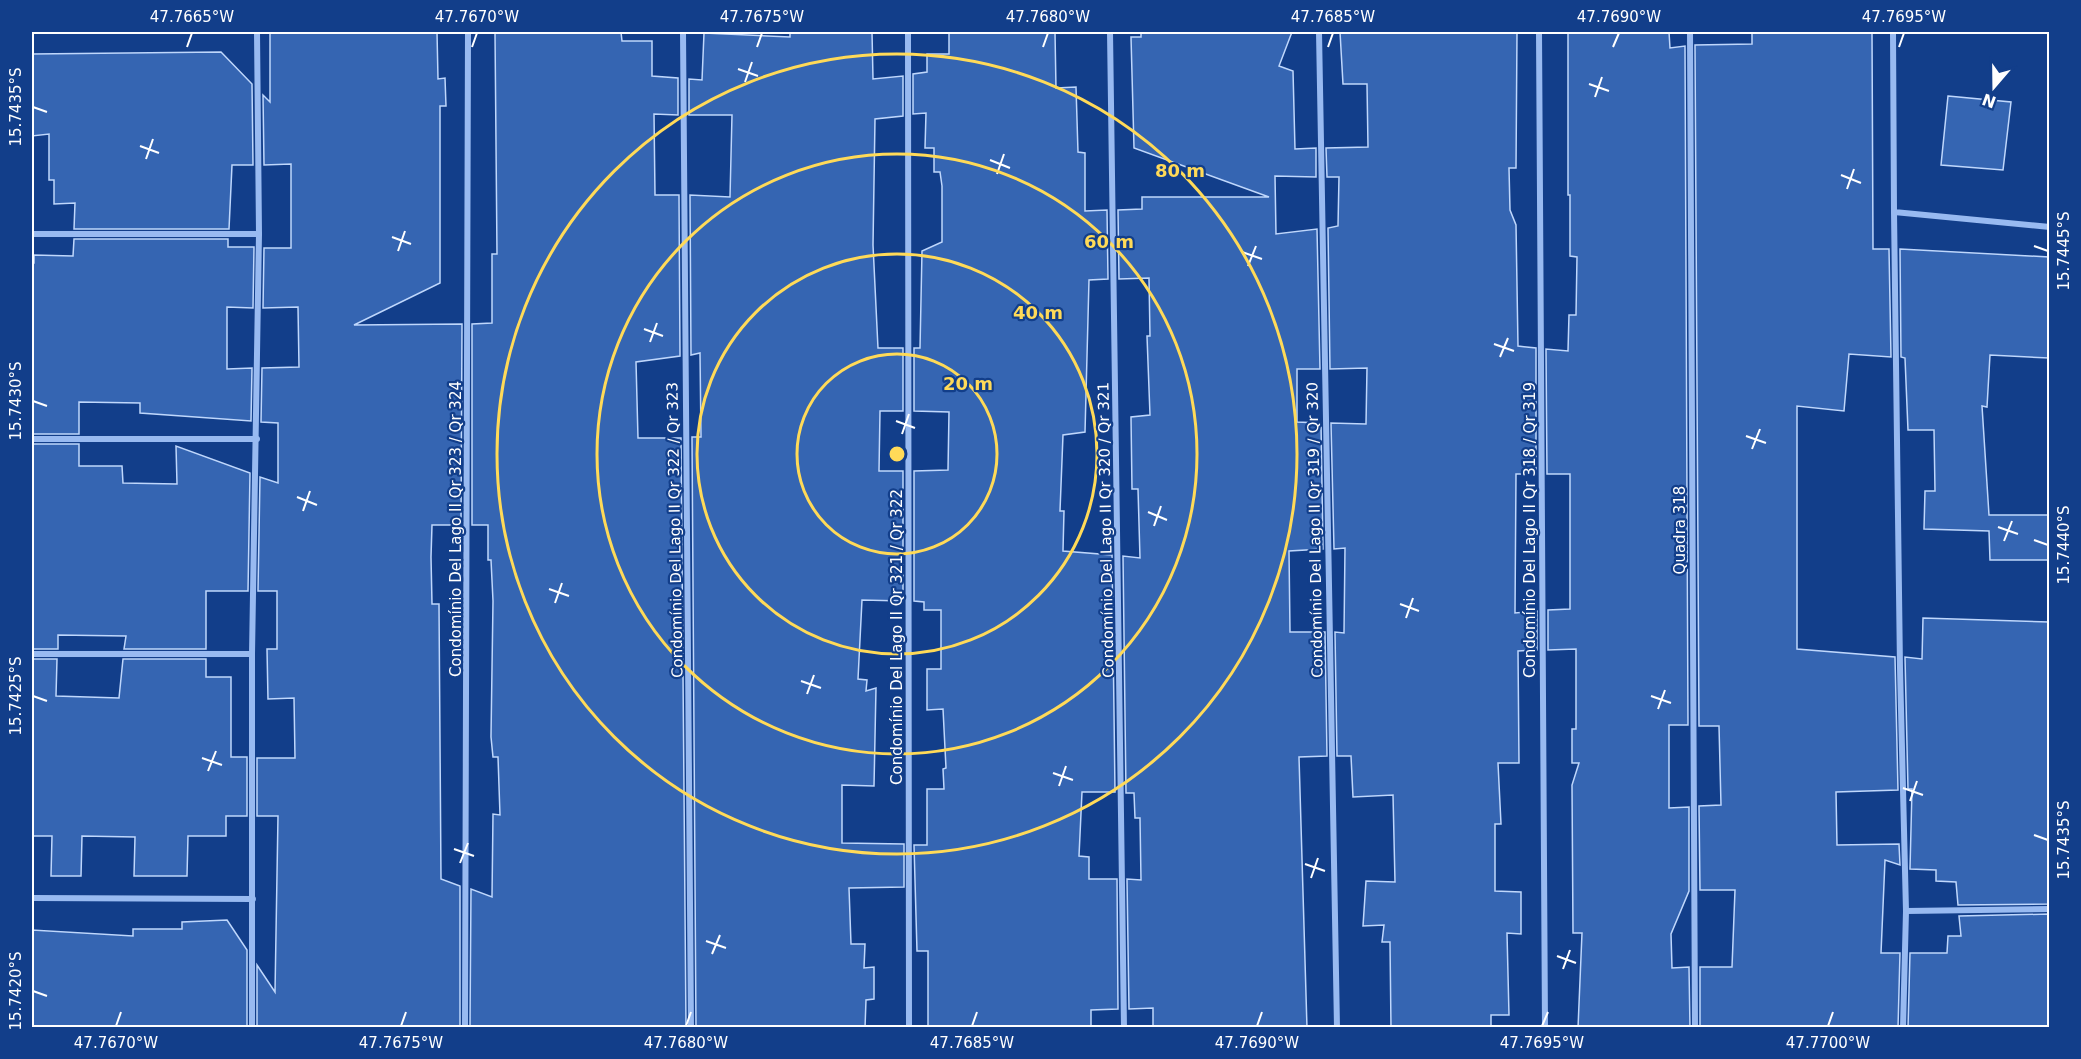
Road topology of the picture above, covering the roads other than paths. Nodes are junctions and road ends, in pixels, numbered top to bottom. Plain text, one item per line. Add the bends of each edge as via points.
1 (257, 32) edge
2 (468, 32) edge
3 (683, 32) edge
4 (908, 32) edge
5 (1110, 32) edge
6 (1319, 32) edge
7 (1539, 32) edge
8 (1690, 32) edge
9 (1893, 32) edge
10 (1894, 212) junction
11 (2049, 227) edge
12 (32, 234) edge
13 (259, 234) junction
14 (32, 439) edge
15 (257, 439) junction
16 (32, 654) edge
17 (252, 654) junction
18 (32, 898) edge
19 (253, 899) junction
20 (2049, 909) edge
21 (1906, 911) junction
22 (252, 1028) edge
23 (465, 1028) edge
24 (692, 1028) edge
25 (909, 1028) edge
26 (1124, 1028) edge
27 (1337, 1028) edge
28 (1545, 1028) edge
29 (1695, 1028) edge
30 (1903, 1028) edge

1 - 13 street
2 - 23 street, Condomínio Del Lago II Qr 323 / Qr 324
3 - 24 street, Condomínio Del Lago II Qr 322 / Qr 323
4 - 25 street, Condomínio Del Lago II Qr 321 / Qr 322
5 - 26 street, Condomínio Del Lago II Qr 320 / Qr 321
6 - 27 street, Condomínio Del Lago II Qr 319 / Qr 320
7 - 28 street, Condomínio Del Lago II Qr 318 / Qr 319
8 - 29 street, Quadra 318
9 - 10 street
10 - 11 street
10 - 21 street
12 - 13 street
13 - 15 street
14 - 15 street
15 - 17 street
16 - 17 street
17 - 19 street
18 - 19 street
19 - 22 street
20 - 21 street
21 - 30 street

